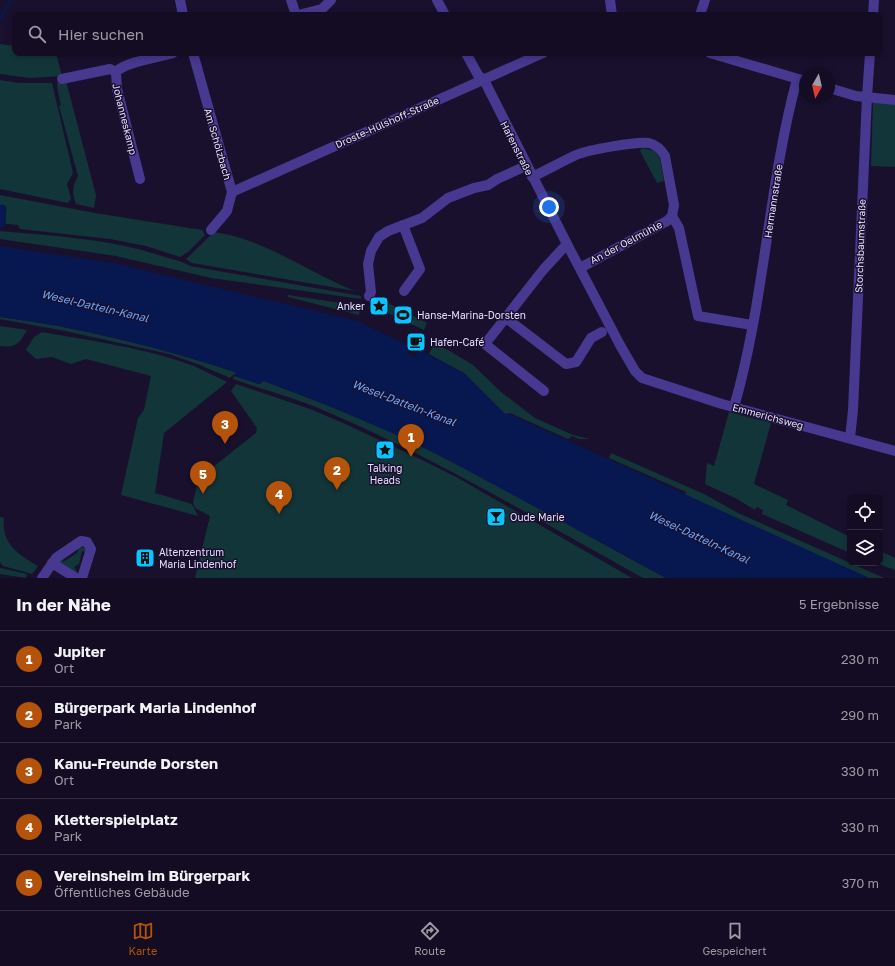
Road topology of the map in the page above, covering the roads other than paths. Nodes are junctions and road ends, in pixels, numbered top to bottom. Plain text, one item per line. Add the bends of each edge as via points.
1 (180, 0) edge
2 (291, 0) edge
3 (331, 0) edge
4 (437, 0) edge
5 (610, 0) edge
6 (705, 0) edge
7 (874, 0) edge
8 (183, 12) edge
9 (296, 12) edge
10 (310, 12) edge
11 (443, 12) edge
12 (612, 12) edge
13 (701, 12) edge
14 (873, 12) edge
15 (162, 56) edge
16 (194, 56) edge
17 (468, 56) edge
18 (536, 56) edge
19 (720, 56) edge
20 (870, 56) edge
21 (116, 72) junction
22 (62, 79) dead end
23 (799, 79) edge
24 (484, 80) junction
25 (799, 86) edge
26 (835, 90) edge
27 (867, 96) junction
28 (895, 100) edge
29 (526, 166) junction
30 (532, 177) junction
31 (140, 179) dead end
32 (232, 192) junction
33 (672, 216) junction
34 (403, 225) junction
35 (211, 230) dead end
36 (567, 244) junction
37 (580, 268) junction
38 (404, 291) dead end
39 (369, 296) dead end
40 (506, 318) junction
41 (752, 325) junction
42 (602, 332) dead end
43 (642, 378) joint
44 (544, 391) dead end
45 (734, 407) junction
46 (850, 438) junction
47 (895, 451) edge
48 (52, 564) junction
49 (42, 578) edge
50 (76, 578) edge
51 (82, 578) edge

1 - 8 street
2 - 9 street
3 - 10 street via 322,9
4 - 11 street
5 - 12 street
6 - 13 street
7 - 14 street
15 - 21 street, Johanneskamp via 127,66
16 - 32 street, Am Schölzbach
17 - 24 street, Hafenstraße via 478,75
18 - 24 street, Droste-Hülshoff-Straße
19 - 23 street
20 - 27 street, Storchsbaumstraße
21 - 22 street via 110,69
21 - 31 street, Johanneskamp via 117,89
24 - 29 street, Hafenstraße
24 - 32 street, Droste-Hülshoff-Straße
25 - 41 street, Hermannstraße via 787,119
26 - 27 street via 856,96
27 - 28 street
27 - 46 street, Storchsbaumstraße
29 - 30 street, Hafenstraße
29 - 34 street via 488,185 448,198 422,218
30 - 33 street, An der Oelmühle via 578,155 648,143 658,146 665,156 674,205
30 - 36 street, Hafenstraße
32 - 35 street, Am Schölzbach via 227,211
33 - 37 street, An der Oelmühle
33 - 41 street, An der Oelmühle via 680,228 698,316
34 - 38 street via 420,269
34 - 39 street via 379,237 371,251 368,264 371,292
36 - 37 street, Hafenstraße
36 - 40 street
37 - 43 street, Hafenstraße via 620,345
40 - 42 street via 566,364 576,362 591,338
40 - 44 street via 485,344
41 - 45 street, Hermannstraße via 747,364
43 - 45 street, Emmerichsweg
45 - 46 street, Emmerichsweg
46 - 47 street, Emmerichsweg
48 - 49 street
48 - 50 street
48 - 51 street via 74,545 81,541 88,542 91,551

